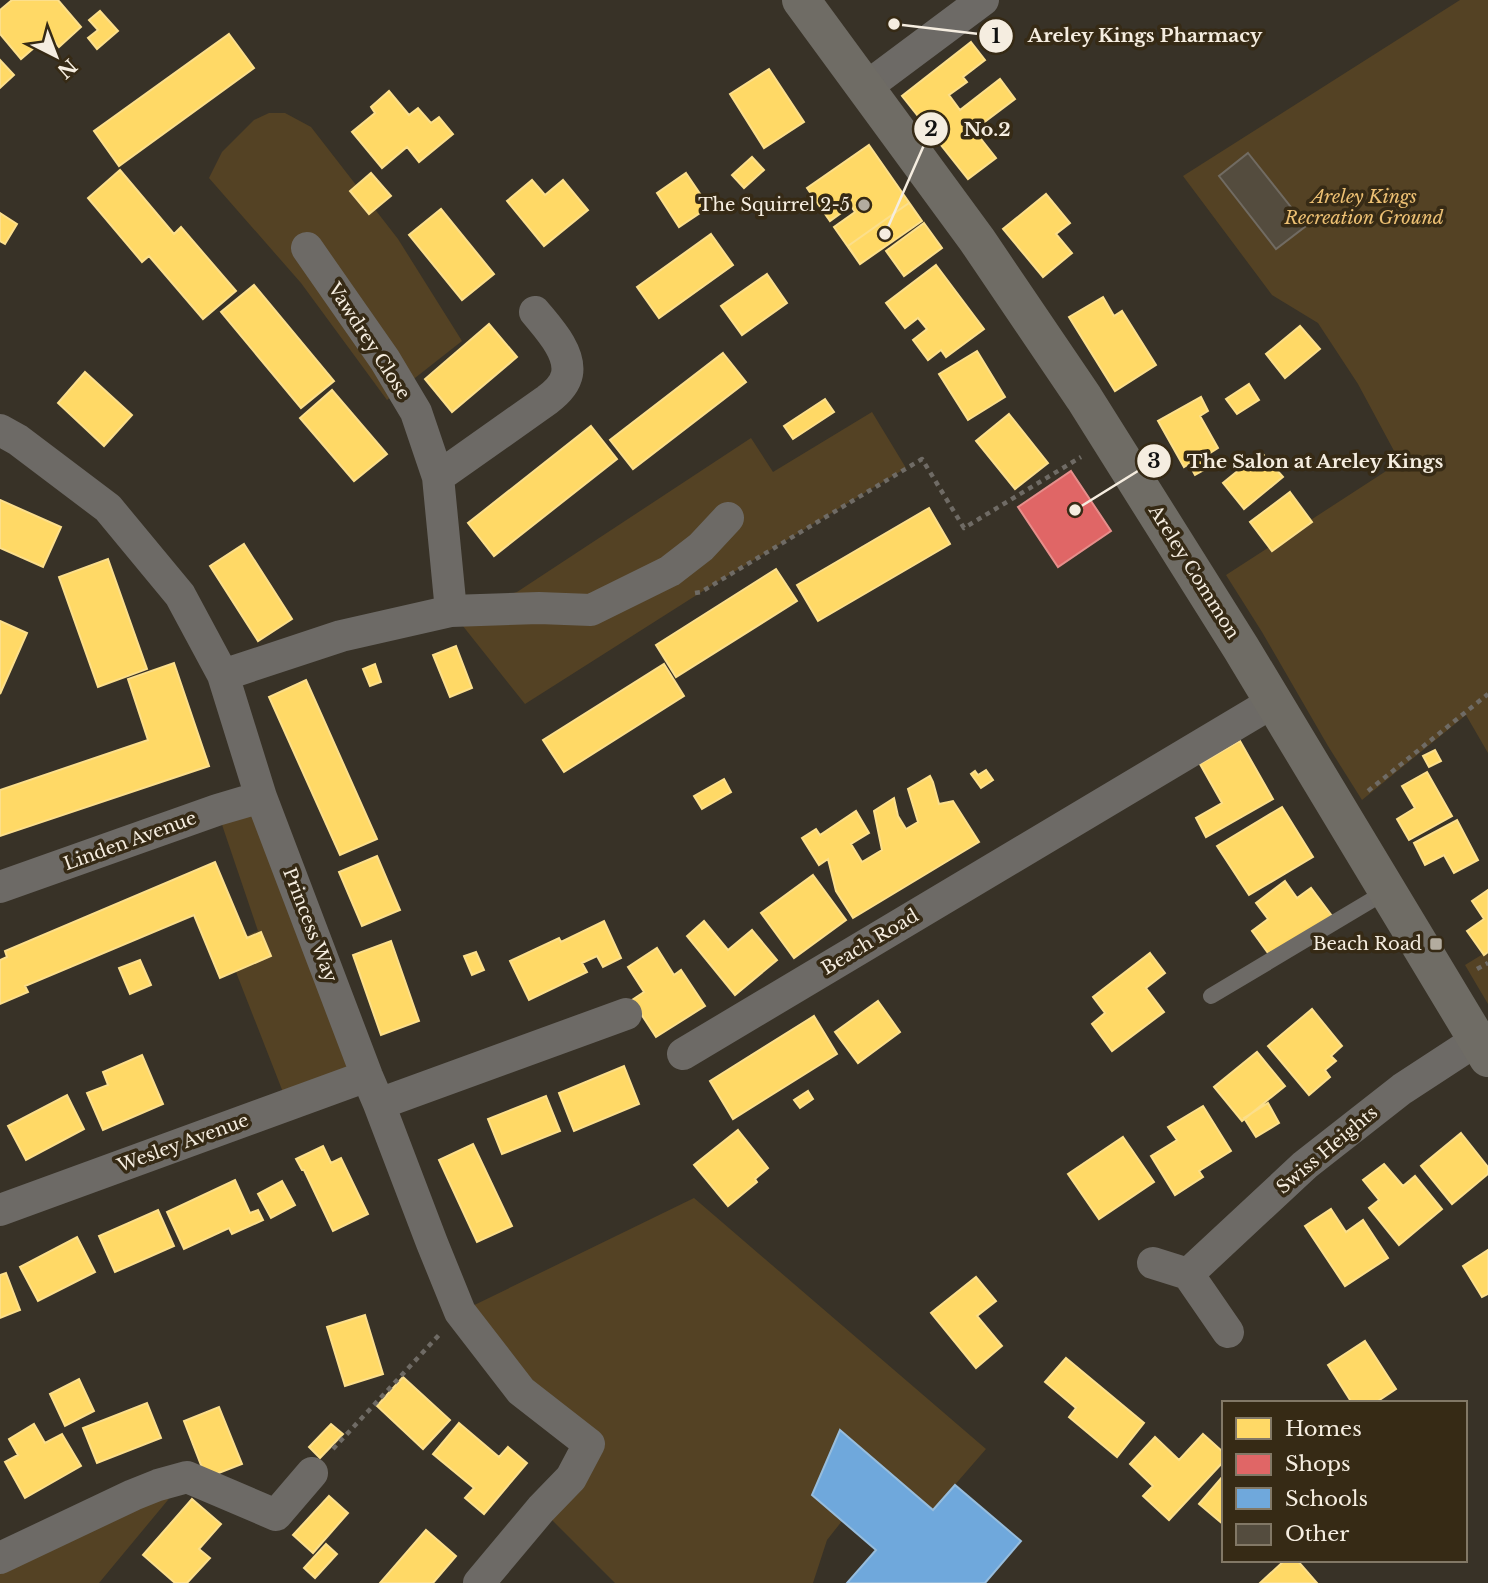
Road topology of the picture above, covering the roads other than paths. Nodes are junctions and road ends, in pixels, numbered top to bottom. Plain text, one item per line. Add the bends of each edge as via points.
1 (801, 0) edge
2 (983, 0) edge
3 (864, 88) junction
4 (307, 248) dead end
5 (535, 312) dead end
6 (0, 430) edge
7 (438, 477) junction
8 (728, 519) dead end
9 (451, 611) junction
10 (223, 675) junction
11 (1273, 702) junction
12 (261, 797) junction
13 (0, 887) edge
14 (1387, 891) junction
15 (1211, 996) dead end
16 (626, 1014) dead end
17 (1482, 1049) edge
18 (683, 1054) dead end
19 (373, 1090) junction
20 (0, 1210) edge
21 (1153, 1263) dead end
22 (1188, 1274) junction
23 (1228, 1332) dead end
24 (312, 1473) road end
25 (0, 1558) edge
26 (479, 1583) edge

1 - 3 main road, Areley Common
2 - 3 street
3 - 11 main road, Areley Common via 977,240 1084,398
4 - 7 street, Vawdrey Close via 385,360 415,412
5 - 7 street via 565,355 567,374 558,390
6 - 10 street, Princess Way via 108,508 180,594
7 - 9 street, Vawdrey Close
8 - 9 street via 670,571 591,610
9 - 10 street via 341,636
10 - 12 street, Princess Way
11 - 14 main road, Areley Common
11 - 18 street, Beach Road
12 - 13 street, Linden Avenue
12 - 19 street, Princess Way
14 - 15 lane
14 - 17 main road, Areley Common
16 - 19 street, Wesley Avenue
17 - 22 street, Swiss Heights via 1402,1089 1306,1165
19 - 20 street, Wesley Avenue
19 - 26 street, Princess Way via 460,1312 521,1391 589,1444 571,1478
21 - 22 street
22 - 23 street
24 - 25 street via 276,1514 187,1477 133,1495

